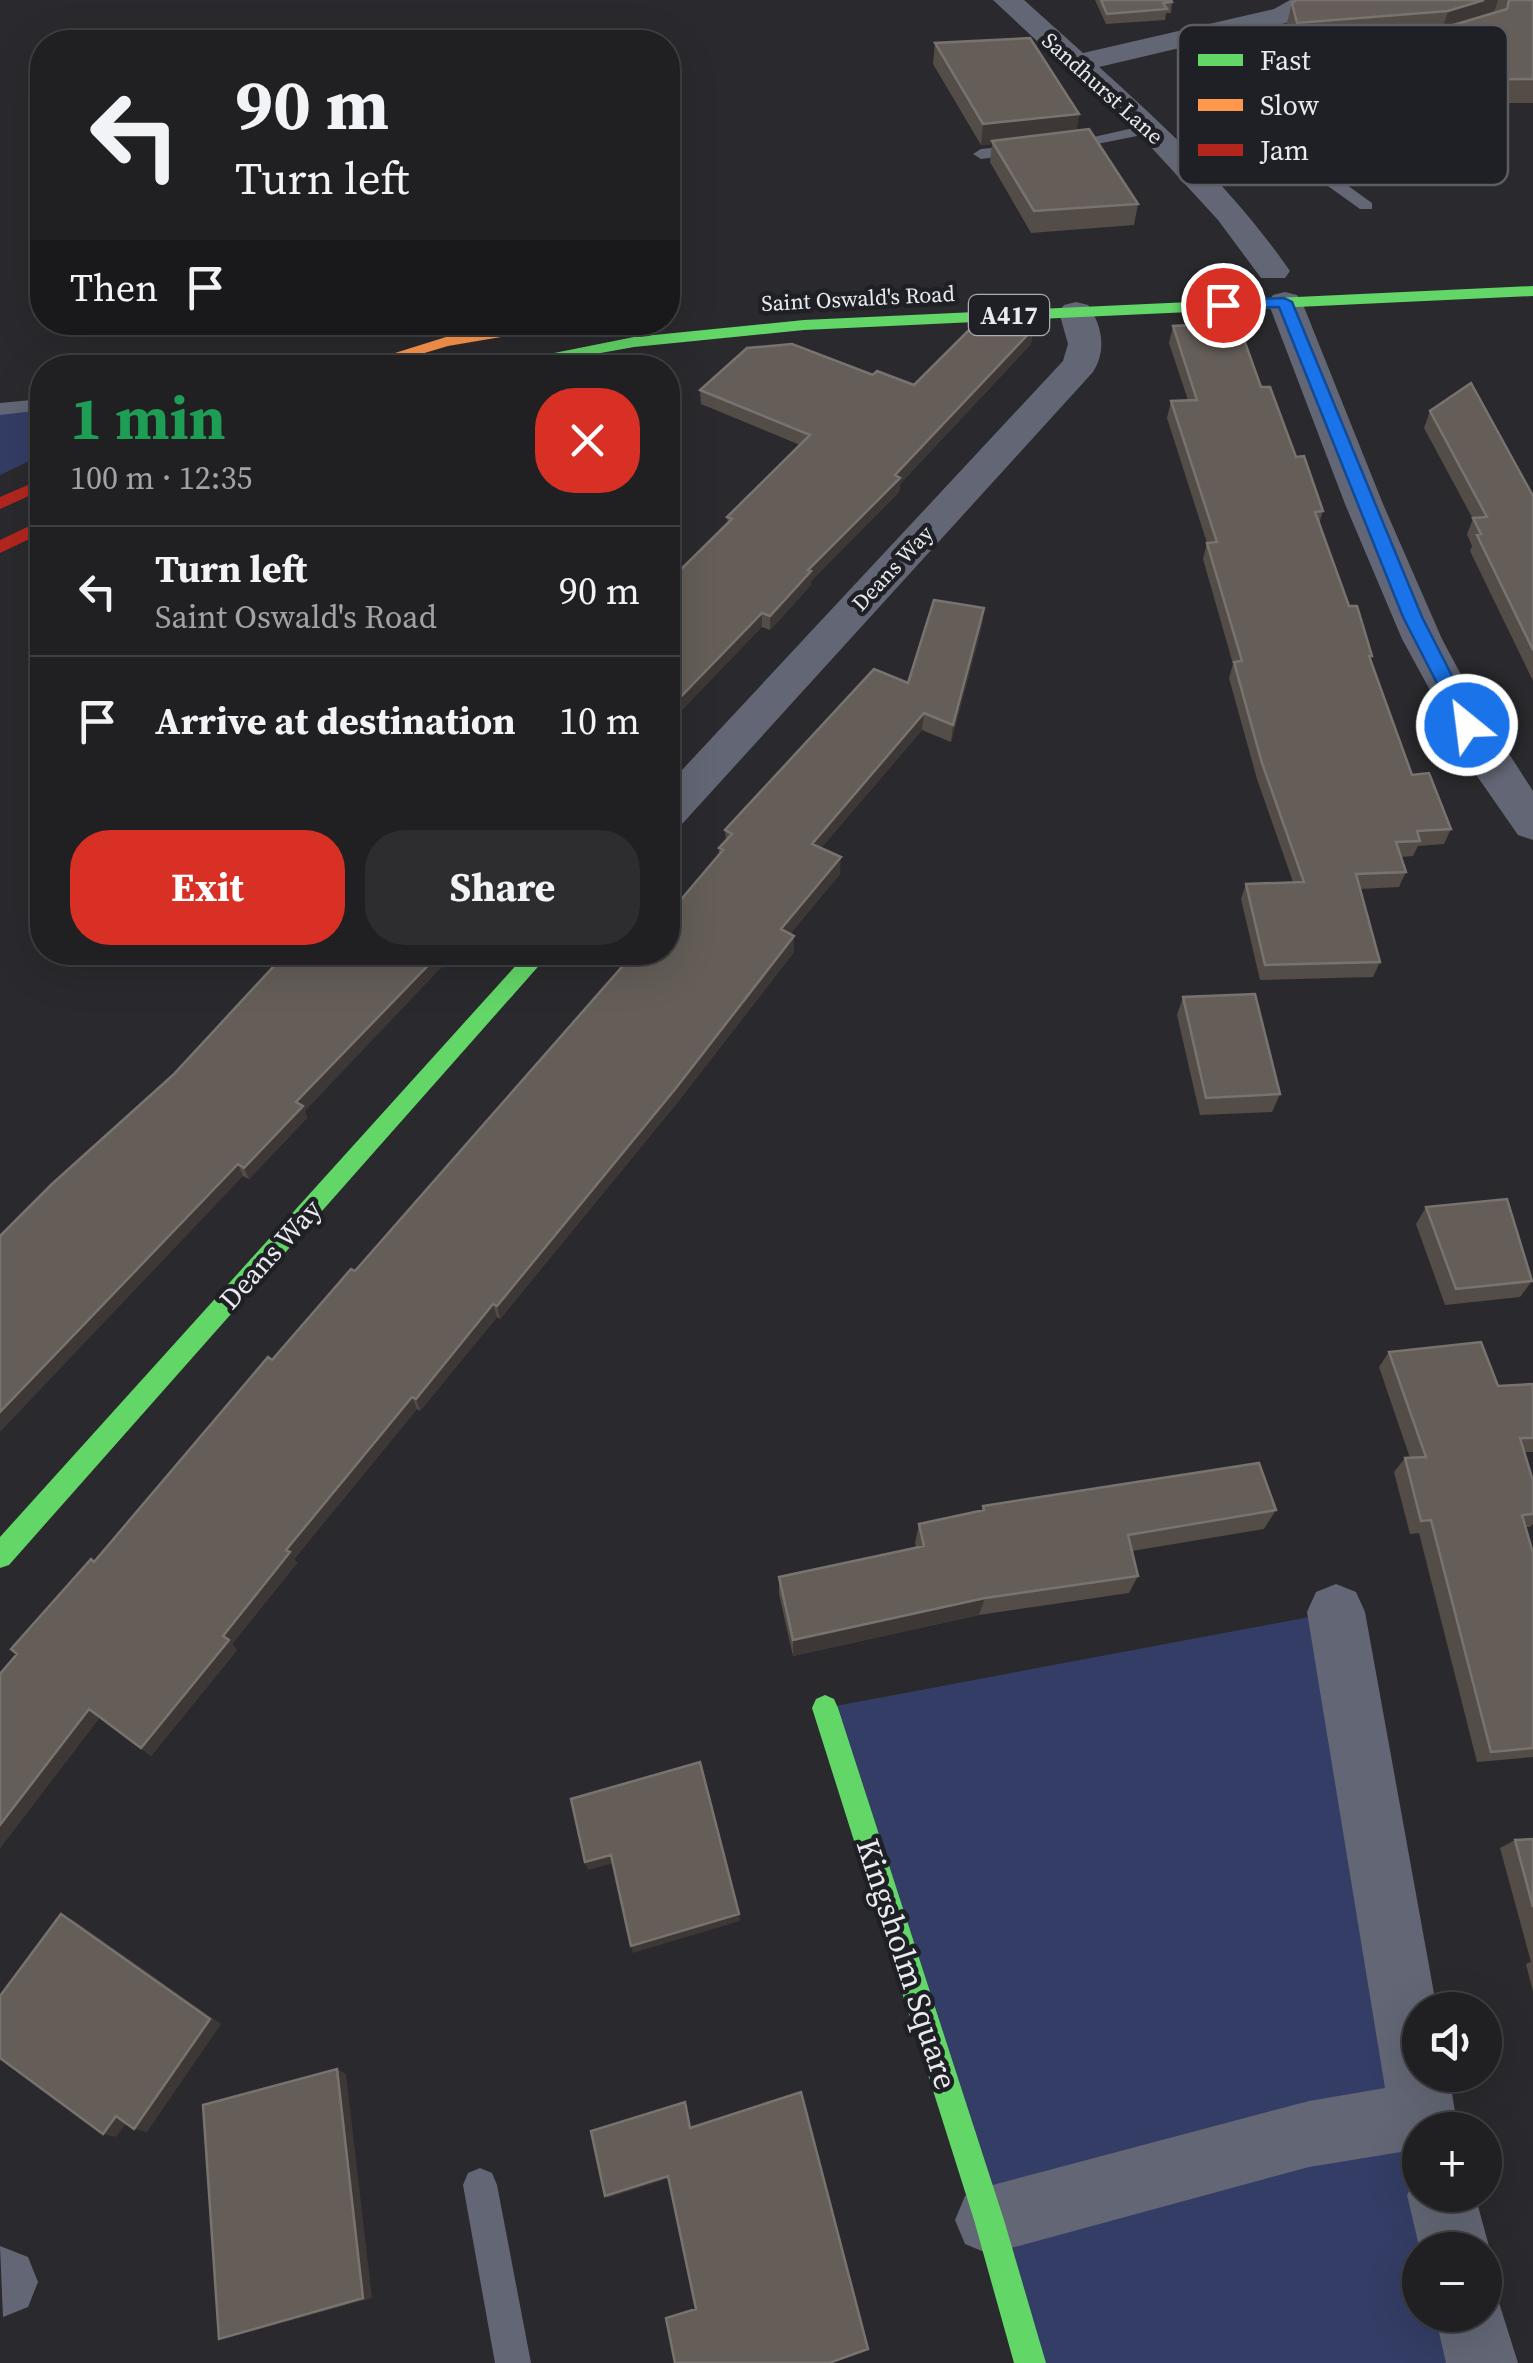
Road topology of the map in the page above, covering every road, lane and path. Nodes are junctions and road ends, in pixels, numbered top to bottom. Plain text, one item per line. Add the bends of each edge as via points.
1 (1007, 0) edge
2 (1311, 0) edge
3 (1241, 25) edge
4 (1178, 39) edge
5 (1078, 62) junction
6 (1150, 129) junction
7 (981, 154) edge
8 (1178, 158) edge
9 (1203, 185) edge
10 (1336, 185) edge
11 (1366, 206) dead end
12 (1276, 279) junction
13 (1533, 291) edge
14 (1076, 312) junction
15 (486, 335) edge
16 (400, 355) edge
17 (560, 355) edge
18 (30, 406) edge
19 (0, 409) edge
20 (30, 490) edge
21 (0, 504) edge
22 (30, 532) edge
23 (0, 547) edge
24 (680, 799) edge
25 (1533, 824) edge
26 (528, 965) edge
27 (0, 1556) edge
28 (1336, 1612) dead end
29 (825, 1708) dead end
30 (1422, 2112) edge
31 (1402, 2124) edge
32 (480, 2185) dead end
33 (989, 2220) junction
34 (1474, 2332) edge
35 (513, 2363) edge
36 (1030, 2363) edge
37 (1482, 2363) edge

1 - 5 street, Sandhurst Lane
2 - 3 street via 1284,15
4 - 5 street
5 - 6 street, Sandhurst Lane
6 - 7 lane
6 - 8 street, Sandhurst Lane
9 - 12 street, Sandhurst Lane
10 - 11 lane
12 - 13 main road, Saint Oswald's Road / A417
12 - 14 main road, Saint Oswald's Road / A417
12 - 25 street, Sandhurst Lane via 1436,668
14 - 17 main road, Saint Oswald's Road / A417 via 731,331
14 - 24 street, Deans Way via 1086,344 1080,364
15 - 16 main road
18 - 19 lane
20 - 21 main road
22 - 23 main road
26 - 27 main road, Deans Way
28 - 30 street
29 - 33 main road, Kingsholm Square
31 - 33 street via 1309,2134
32 - 35 lane
33 - 36 main road, Kingsholm Square
34 - 37 street

